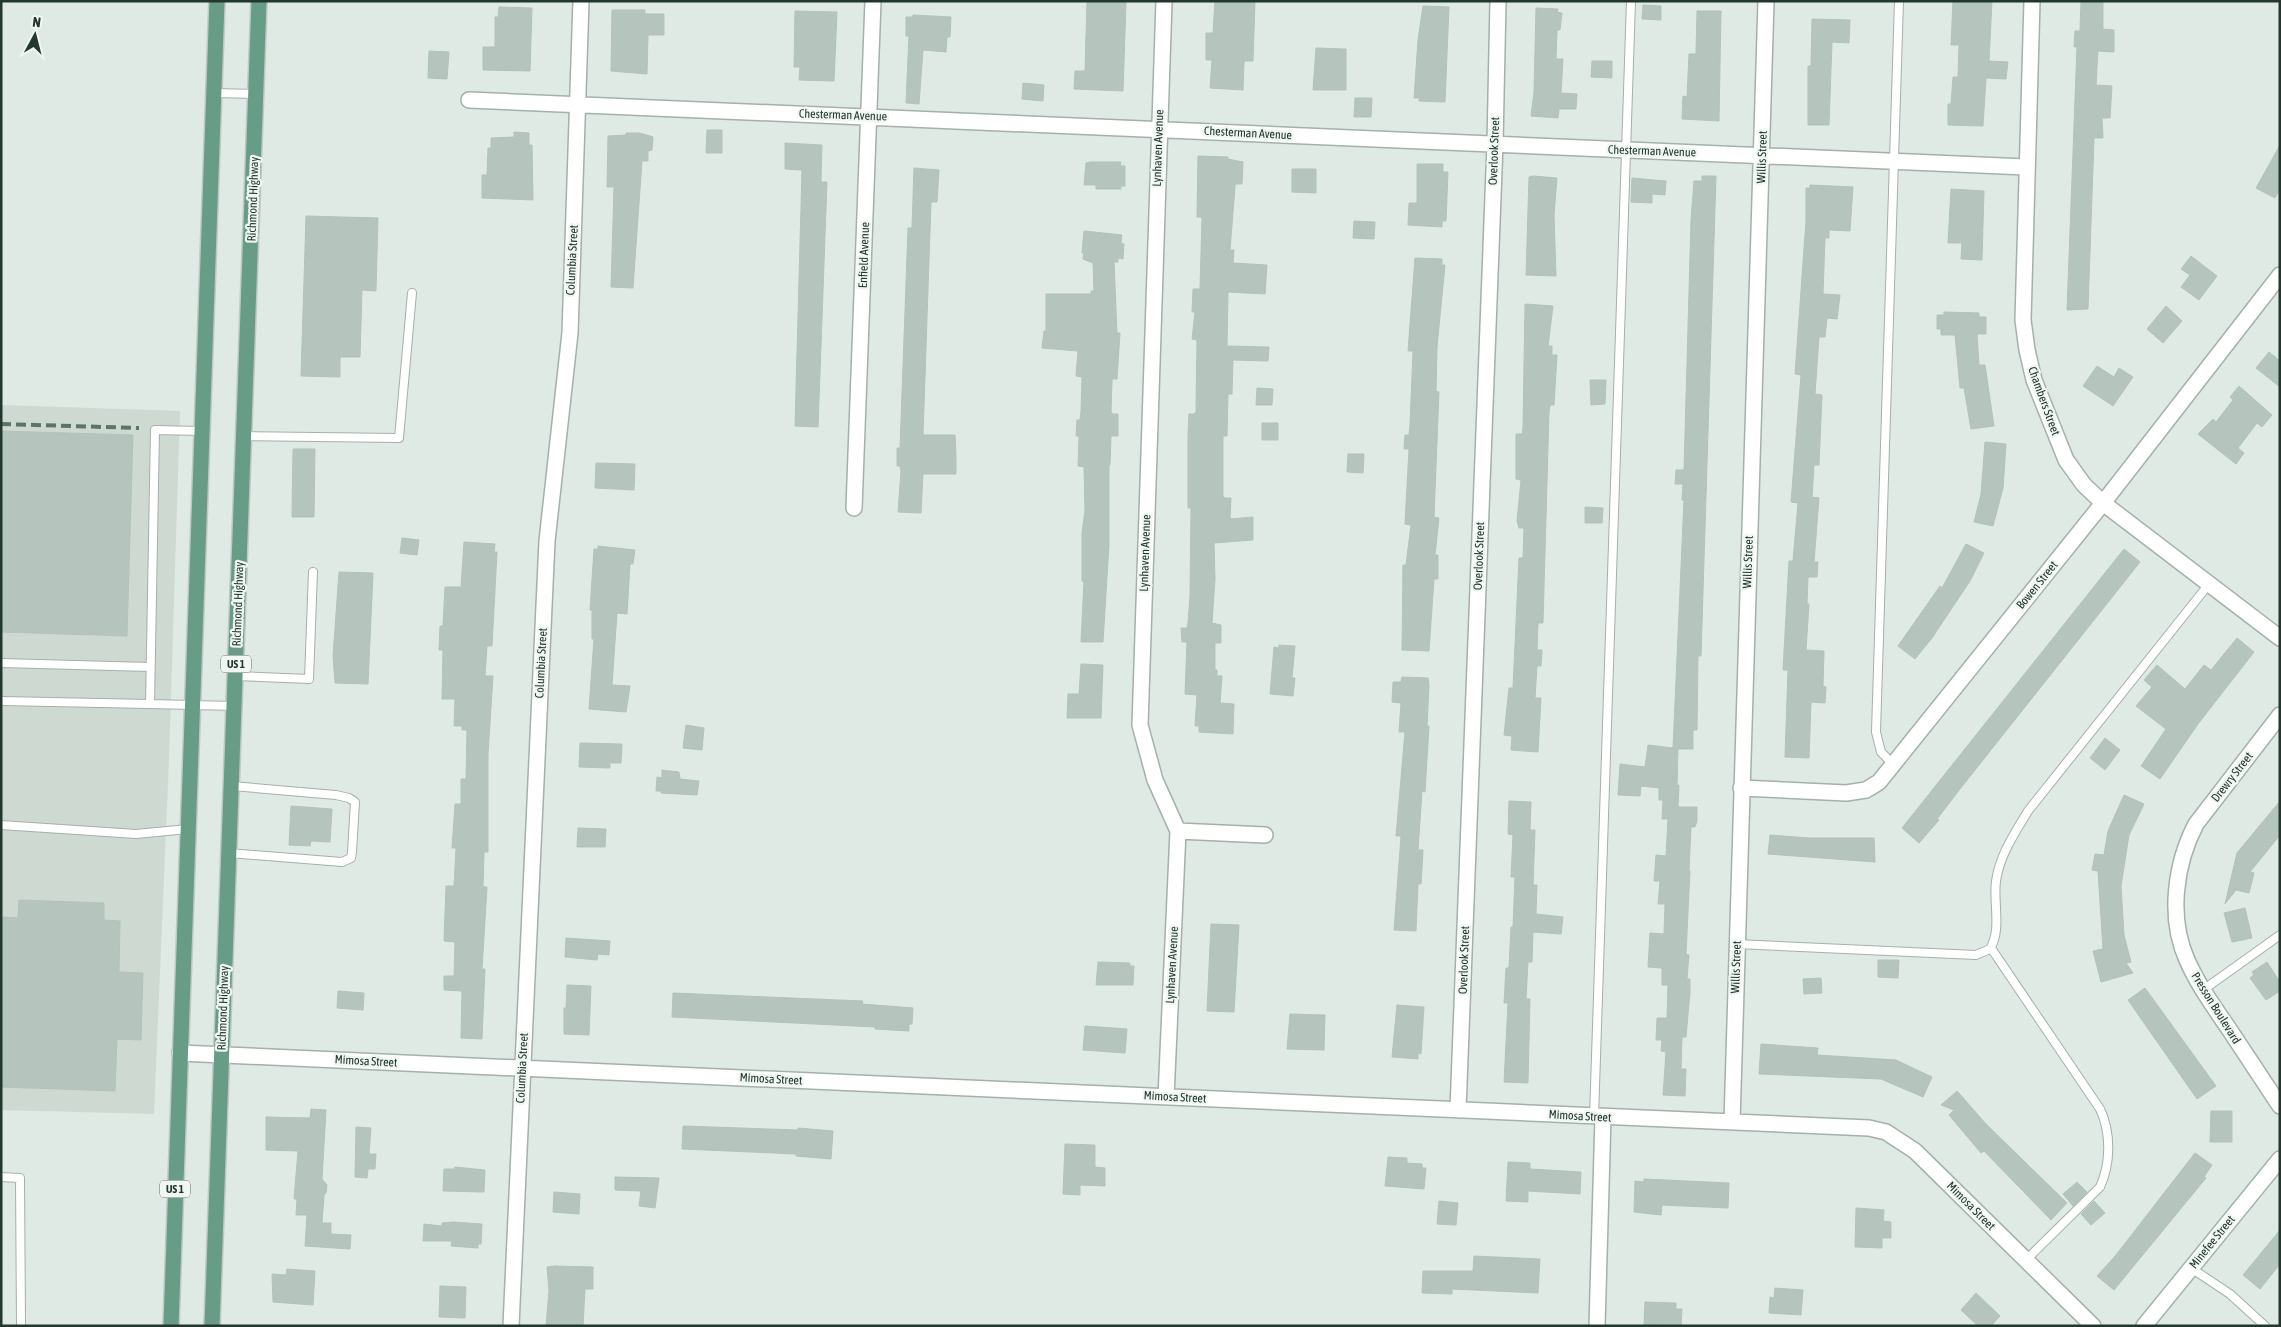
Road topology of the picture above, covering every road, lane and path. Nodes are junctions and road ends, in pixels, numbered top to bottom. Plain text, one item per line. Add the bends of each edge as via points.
1 (217, 1) edge
2 (259, 1) edge
3 (581, 1) edge
4 (873, 1) edge
5 (1164, 1) edge
6 (1498, 1) edge
7 (1631, 1) edge
8 (1766, 1) edge
9 (1899, 1) edge
10 (2032, 1) edge
11 (214, 93) junction
12 (256, 94) junction
13 (469, 100) dead end
14 (577, 104) junction
15 (869, 116) junction
16 (1159, 128) junction
17 (1495, 144) junction
18 (1627, 150) junction
19 (1762, 155) junction
20 (1896, 161) junction
21 (2026, 167) junction
22 (2280, 275) edge
23 (412, 293) dead end
24 (201, 431) junction
25 (244, 436) junction
26 (2103, 503) junction
27 (854, 508) dead end
28 (313, 572) dead end
29 (2209, 584) junction
30 (2280, 638) edge
31 (1, 663) edge
32 (150, 666) junction
33 (236, 676) junction
34 (1, 701) edge
35 (150, 704) junction
36 (193, 705) junction
37 (235, 706) junction
38 (2280, 715) edge
39 (1893, 764) junction
40 (232, 786) junction
41 (1740, 788) junction
42 (1, 825) edge
43 (188, 829) junction
44 (1178, 832) junction
45 (1265, 835) dead end
46 (2187, 842) joint
47 (229, 853) junction
48 (2280, 935) edge
49 (1736, 944) junction
50 (1991, 948) junction
51 (2203, 990) junction
52 (180, 1053) junction
53 (222, 1055) junction
54 (522, 1068) junction
55 (1166, 1097) junction
56 (2280, 1106) edge
57 (1458, 1110) junction
58 (1599, 1117) junction
59 (1732, 1122) junction
60 (2280, 1158) edge
61 (1, 1177) edge
62 (2026, 1260) junction
63 (2191, 1268) junction
64 (21, 1326) edge
65 (171, 1326) edge
66 (212, 1326) edge
67 (511, 1326) edge
68 (1597, 1326) edge
69 (2093, 1326) edge
70 (2144, 1326) edge
71 (2265, 1326) edge

1 - 11 main road, US 1
2 - 12 main road, Richmond Highway / US 1
3 - 14 street, Columbia Street
4 - 15 street, Enfield Avenue
5 - 16 street, Lynhaven Avenue
6 - 17 street, Overlook Street
7 - 18 lane
8 - 19 street, Willis Street
9 - 20 lane
10 - 21 street, Chambers Street
11 - 12 lane
11 - 24 main road, US 1
12 - 25 main road, Richmond Highway / US 1
13 - 14 street, Chesterman Avenue
14 - 15 street, Chesterman Avenue
14 - 54 street, Columbia Street via 570,333 547,541
15 - 16 street, Chesterman Avenue
15 - 27 street, Enfield Avenue
16 - 17 street, Chesterman Avenue
16 - 44 street, Lynhaven Avenue via 1140,726 1155,780
17 - 18 street, Chesterman Avenue
17 - 57 street, Overlook Street
18 - 19 street, Chesterman Avenue
18 - 58 lane
19 - 20 street, Chesterman Avenue
19 - 41 street, Willis Street
20 - 21 street, Chesterman Avenue
20 - 39 lane via 1876,732 1881,752
21 - 26 street, Chambers Street via 2024,320 2027,350 2034,380 2066,460 2084,485
22 - 26 street, Bowen Street
23 - 25 lane via 399,438
24 - 32 lane via 156,430
24 - 36 main road, US 1
25 - 33 main road, Richmond Highway / US 1
26 - 29 street, Chambers Street
26 - 39 street, Bowen Street
28 - 33 lane via 309,679
29 - 30 street, Chambers Street
29 - 50 lane via 2028,811 1998,868 1996,934
31 - 32 lane
32 - 35 lane
33 - 37 main road, Richmond Highway / US 1
34 - 35 lane
35 - 36 lane
36 - 37 lane
36 - 43 main road, US 1
37 - 40 main road, Richmond Highway / US 1
38 - 46 street, Drewry Street via 2196,824
39 - 41 street, Bowen Street via 1879,782 1866,790 1846,793
40 - 47 main road, Richmond Highway / US 1
40 - 47 lane via 349,798 354,802 352,852 351,858 342,862
41 - 49 street, Willis Street
42 - 43 lane via 136,834
43 - 52 main road, US 1
44 - 45 street
44 - 55 street, Lynhaven Avenue
46 - 51 street, Presson Boulevard via 2180,867 2176,910 2187,959
47 - 53 main road, Richmond Highway / US 1
48 - 51 lane
49 - 50 lane via 1976,955
49 - 59 street, Willis Street
50 - 62 lane via 2100,1109 2108,1128 2105,1173 2100,1186
51 - 56 street, Presson Boulevard
52 - 53 street, Mimosa Street
52 - 65 main road, US 1
53 - 54 street, Mimosa Street
53 - 66 main road, Richmond Highway / US 1
54 - 55 street, Mimosa Street
54 - 67 street, Columbia Street
55 - 57 street, Mimosa Street
57 - 58 street, Mimosa Street
58 - 59 street, Mimosa Street
58 - 68 street
59 - 62 street, Mimosa Street via 1851,1126 1886,1132 1915,1150
60 - 63 street, Minefee Street
61 - 64 lane via 20,1178
62 - 69 street, Mimosa Street
63 - 70 street, Minefee Street
63 - 71 lane via 2230,1294

